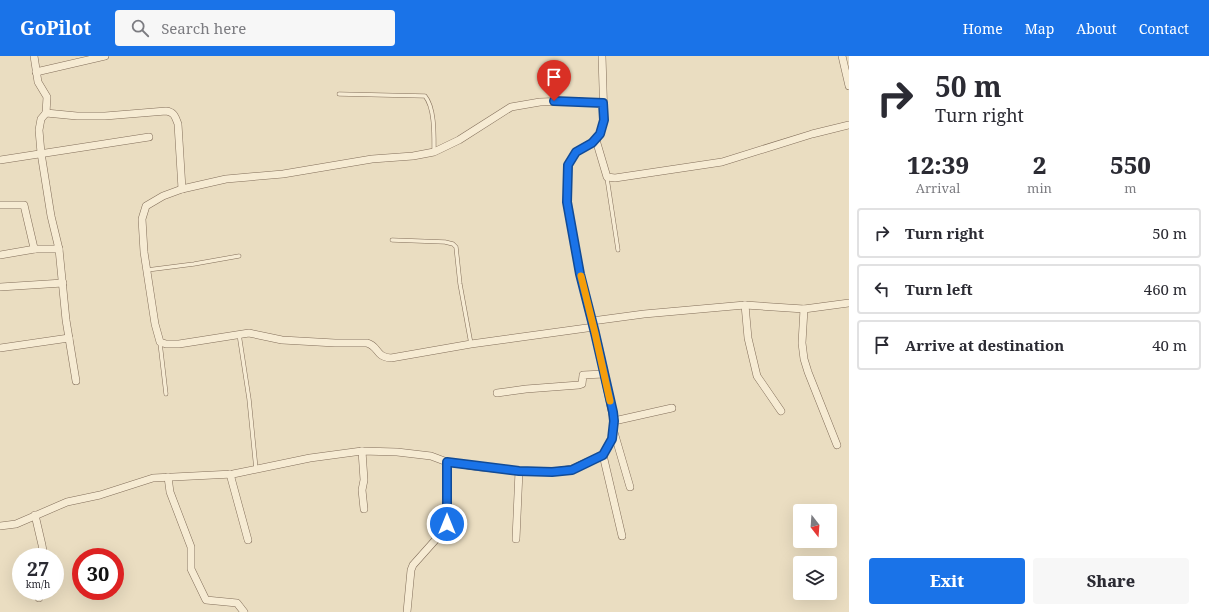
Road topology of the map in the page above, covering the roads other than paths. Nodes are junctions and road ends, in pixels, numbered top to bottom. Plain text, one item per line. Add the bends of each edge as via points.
1 (34, 56) edge
2 (105, 56) edge
3 (602, 56) edge
4 (842, 56) edge
5 (36, 72) junction
6 (849, 86) edge
7 (339, 94) dead end
8 (603, 103) junction
9 (46, 113) junction
10 (849, 125) edge
11 (149, 137) dead end
12 (596, 140) junction
13 (434, 152) junction
14 (41, 153) junction
15 (0, 160) edge
16 (607, 176) junction
17 (182, 189) junction
18 (0, 205) edge
19 (392, 240) dead end
20 (35, 249) junction
21 (59, 249) junction
22 (618, 250) dead end
23 (0, 255) edge
24 (239, 256) dead end
25 (147, 270) junction
26 (63, 283) junction
27 (0, 287) edge
28 (849, 303) edge
29 (745, 305) junction
30 (804, 309) junction
31 (593, 324) junction
32 (239, 334) junction
33 (69, 338) junction
34 (160, 342) junction
35 (471, 344) junction
36 (0, 348) edge
37 (604, 374) junction
38 (76, 381) dead end
39 (497, 393) dead end
40 (166, 394) dead end
41 (672, 408) dead end
42 (781, 411) dead end
43 (614, 421) junction
44 (614, 430) junction
45 (838, 445) dead end
46 (362, 451) junction
47 (603, 455) junction
48 (447, 462) junction
49 (256, 469) junction
50 (519, 471) junction
51 (230, 474) junction
52 (168, 477) junction
53 (630, 488) dead end
54 (364, 509) dead end
55 (35, 515) junction
56 (0, 526) edge
57 (622, 536) dead end
58 (516, 539) dead end
59 (248, 540) dead end
60 (42, 548) edge
61 (244, 612) edge
62 (407, 612) edge

1 - 5 street
2 - 5 street
3 - 8 street
4 - 6 street
5 - 9 street via 38,82 47,97
7 - 13 lane via 425,96 433,120
8 - 12 street via 604,120
8 - 13 street via 540,102 511,107 459,140
9 - 14 street via 40,124
9 - 17 street via 98,116 171,112 178,124
10 - 16 street via 722,162 622,177
11 - 14 street
12 - 16 street
12 - 31 street via 576,152 568,165 567,202 580,274
13 - 17 street via 372,159 283,174 226,179
14 - 15 street
14 - 21 street
16 - 22 lane
17 - 25 street via 146,206 142,219
18 - 20 street via 24,205
19 - 35 lane via 445,242 456,247
20 - 21 street
20 - 23 street
21 - 26 street
24 - 25 lane
25 - 34 street
26 - 27 street
26 - 33 street
28 - 30 street
29 - 30 street
29 - 31 street via 644,314
29 - 42 street via 748,338 757,376
30 - 45 street via 804,359
31 - 35 street
31 - 37 street
32 - 34 street via 180,344
32 - 35 street via 249,333 282,340 367,343 384,358
32 - 49 lane
33 - 36 street
33 - 38 street
34 - 40 lane
37 - 39 street via 583,375 580,385
37 - 43 street
41 - 43 street
43 - 44 street
44 - 47 street
44 - 53 street
46 - 48 street via 431,456
46 - 49 street
46 - 54 street
47 - 50 street via 572,470
47 - 57 street
48 - 50 street
48 - 62 street via 446,528 413,565
49 - 51 street
50 - 58 street
51 - 52 street
51 - 59 street
52 - 55 street via 153,478 100,495 67,502
52 - 61 street via 170,492 191,547 190,569 206,600 237,603
55 - 56 street via 16,524
55 - 60 street

